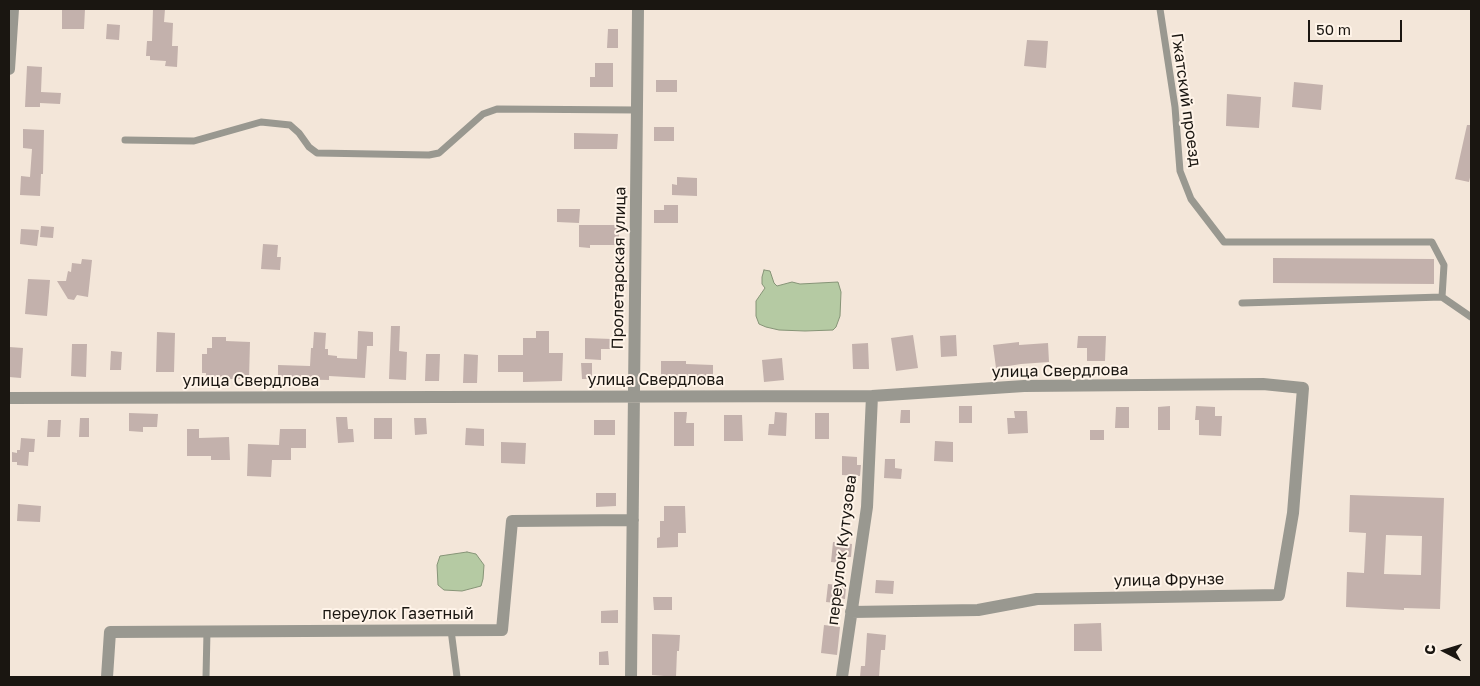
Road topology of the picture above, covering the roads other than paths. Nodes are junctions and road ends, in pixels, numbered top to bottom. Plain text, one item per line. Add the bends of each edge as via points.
1 (13, 9) edge
2 (638, 9) edge
3 (1160, 9) edge
4 (9, 69) edge
5 (637, 110) junction
6 (125, 140) dead end
7 (1442, 297) junction
8 (1242, 303) dead end
9 (1471, 318) edge
10 (1303, 388) joint
11 (634, 396) junction
12 (872, 396) junction
13 (9, 398) edge
14 (633, 520) junction
15 (852, 612) junction
16 (451, 630) junction
17 (207, 631) junction
18 (107, 677) edge
19 (206, 677) edge
20 (457, 677) edge
21 (632, 677) edge
22 (842, 677) edge

1 - 4 street
2 - 5 street, Пролетарская улица
3 - 7 lane, Гжатский проезд via 1175,107 1180,171 1191,199 1224,242 1432,242 1444,265
5 - 6 lane via 497,109 483,114 438,152 429,155 317,152 290,125 261,122 194,141
5 - 11 street, Пролетарская улица
7 - 8 lane
7 - 9 lane
10 - 12 street, улица Свердлова via 1263,384 1024,386
10 - 15 street, улица Фрунзе via 1293,513 1279,595 1037,599 978,610
11 - 12 street, улица Свердлова
11 - 13 street, улица Свердлова
11 - 14 street, Пролетарская улица
12 - 15 street, переулок Кутузова via 867,508
14 - 16 street, переулок Газетный via 512,521 502,630
14 - 21 street, Пролетарская улица
15 - 22 street, переулок Кутузова
16 - 17 street, переулок Газетный
16 - 20 lane
17 - 18 street, переулок Газетный via 110,632
17 - 19 lane

